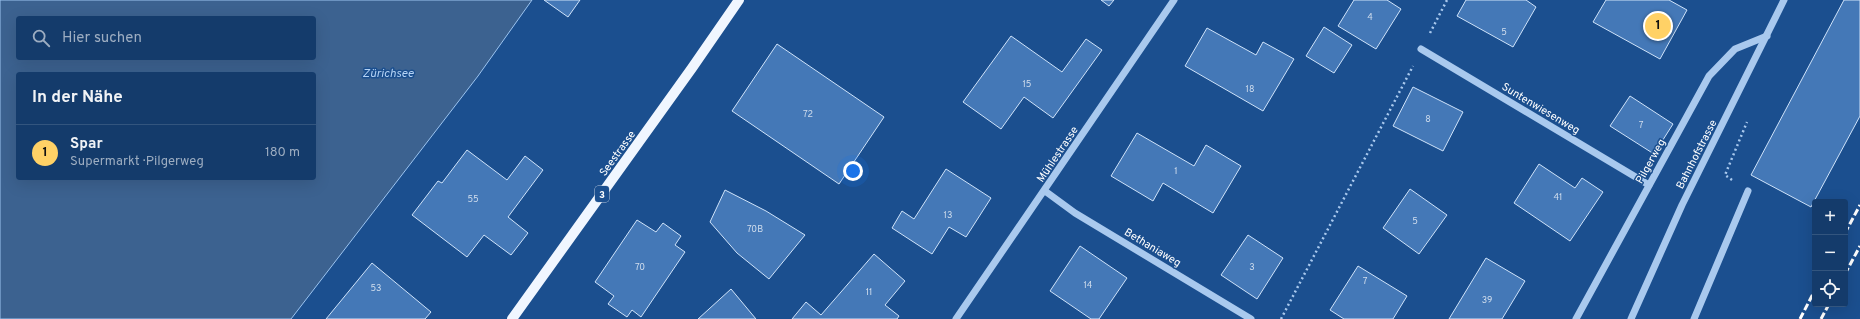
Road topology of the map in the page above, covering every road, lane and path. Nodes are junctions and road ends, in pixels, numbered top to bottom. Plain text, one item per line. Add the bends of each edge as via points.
1 (739, 0) edge
2 (1174, 0) edge
3 (1447, 0) edge
4 (1784, 0) edge
5 (1767, 36) junction
6 (1422, 49) junction
7 (1737, 144) dead end
8 (1725, 175) dead end
9 (1649, 185) junction
10 (1045, 191) junction
11 (1748, 191) dead end
12 (512, 319) edge
13 (956, 319) edge
14 (1251, 319) edge
15 (1281, 319) edge
16 (1576, 319) edge
17 (1631, 319) edge
18 (1694, 319) edge

1 - 12 main road, Seestrasse / 3
2 - 10 street, Mühlestrasse
3 - 6 path
4 - 5 street, Bahnhofstrasse
5 - 9 street, Pilgerweg via 1736,49 1709,76
5 - 17 street, Bahnhofstrasse via 1682,205
6 - 9 street, Suntenwiesenweg
6 - 15 path
7 - 8 path
9 - 16 street, Pilgerweg
10 - 13 street, Mühlestrasse
10 - 14 street, Bethaniaweg via 1075,213
11 - 18 street

